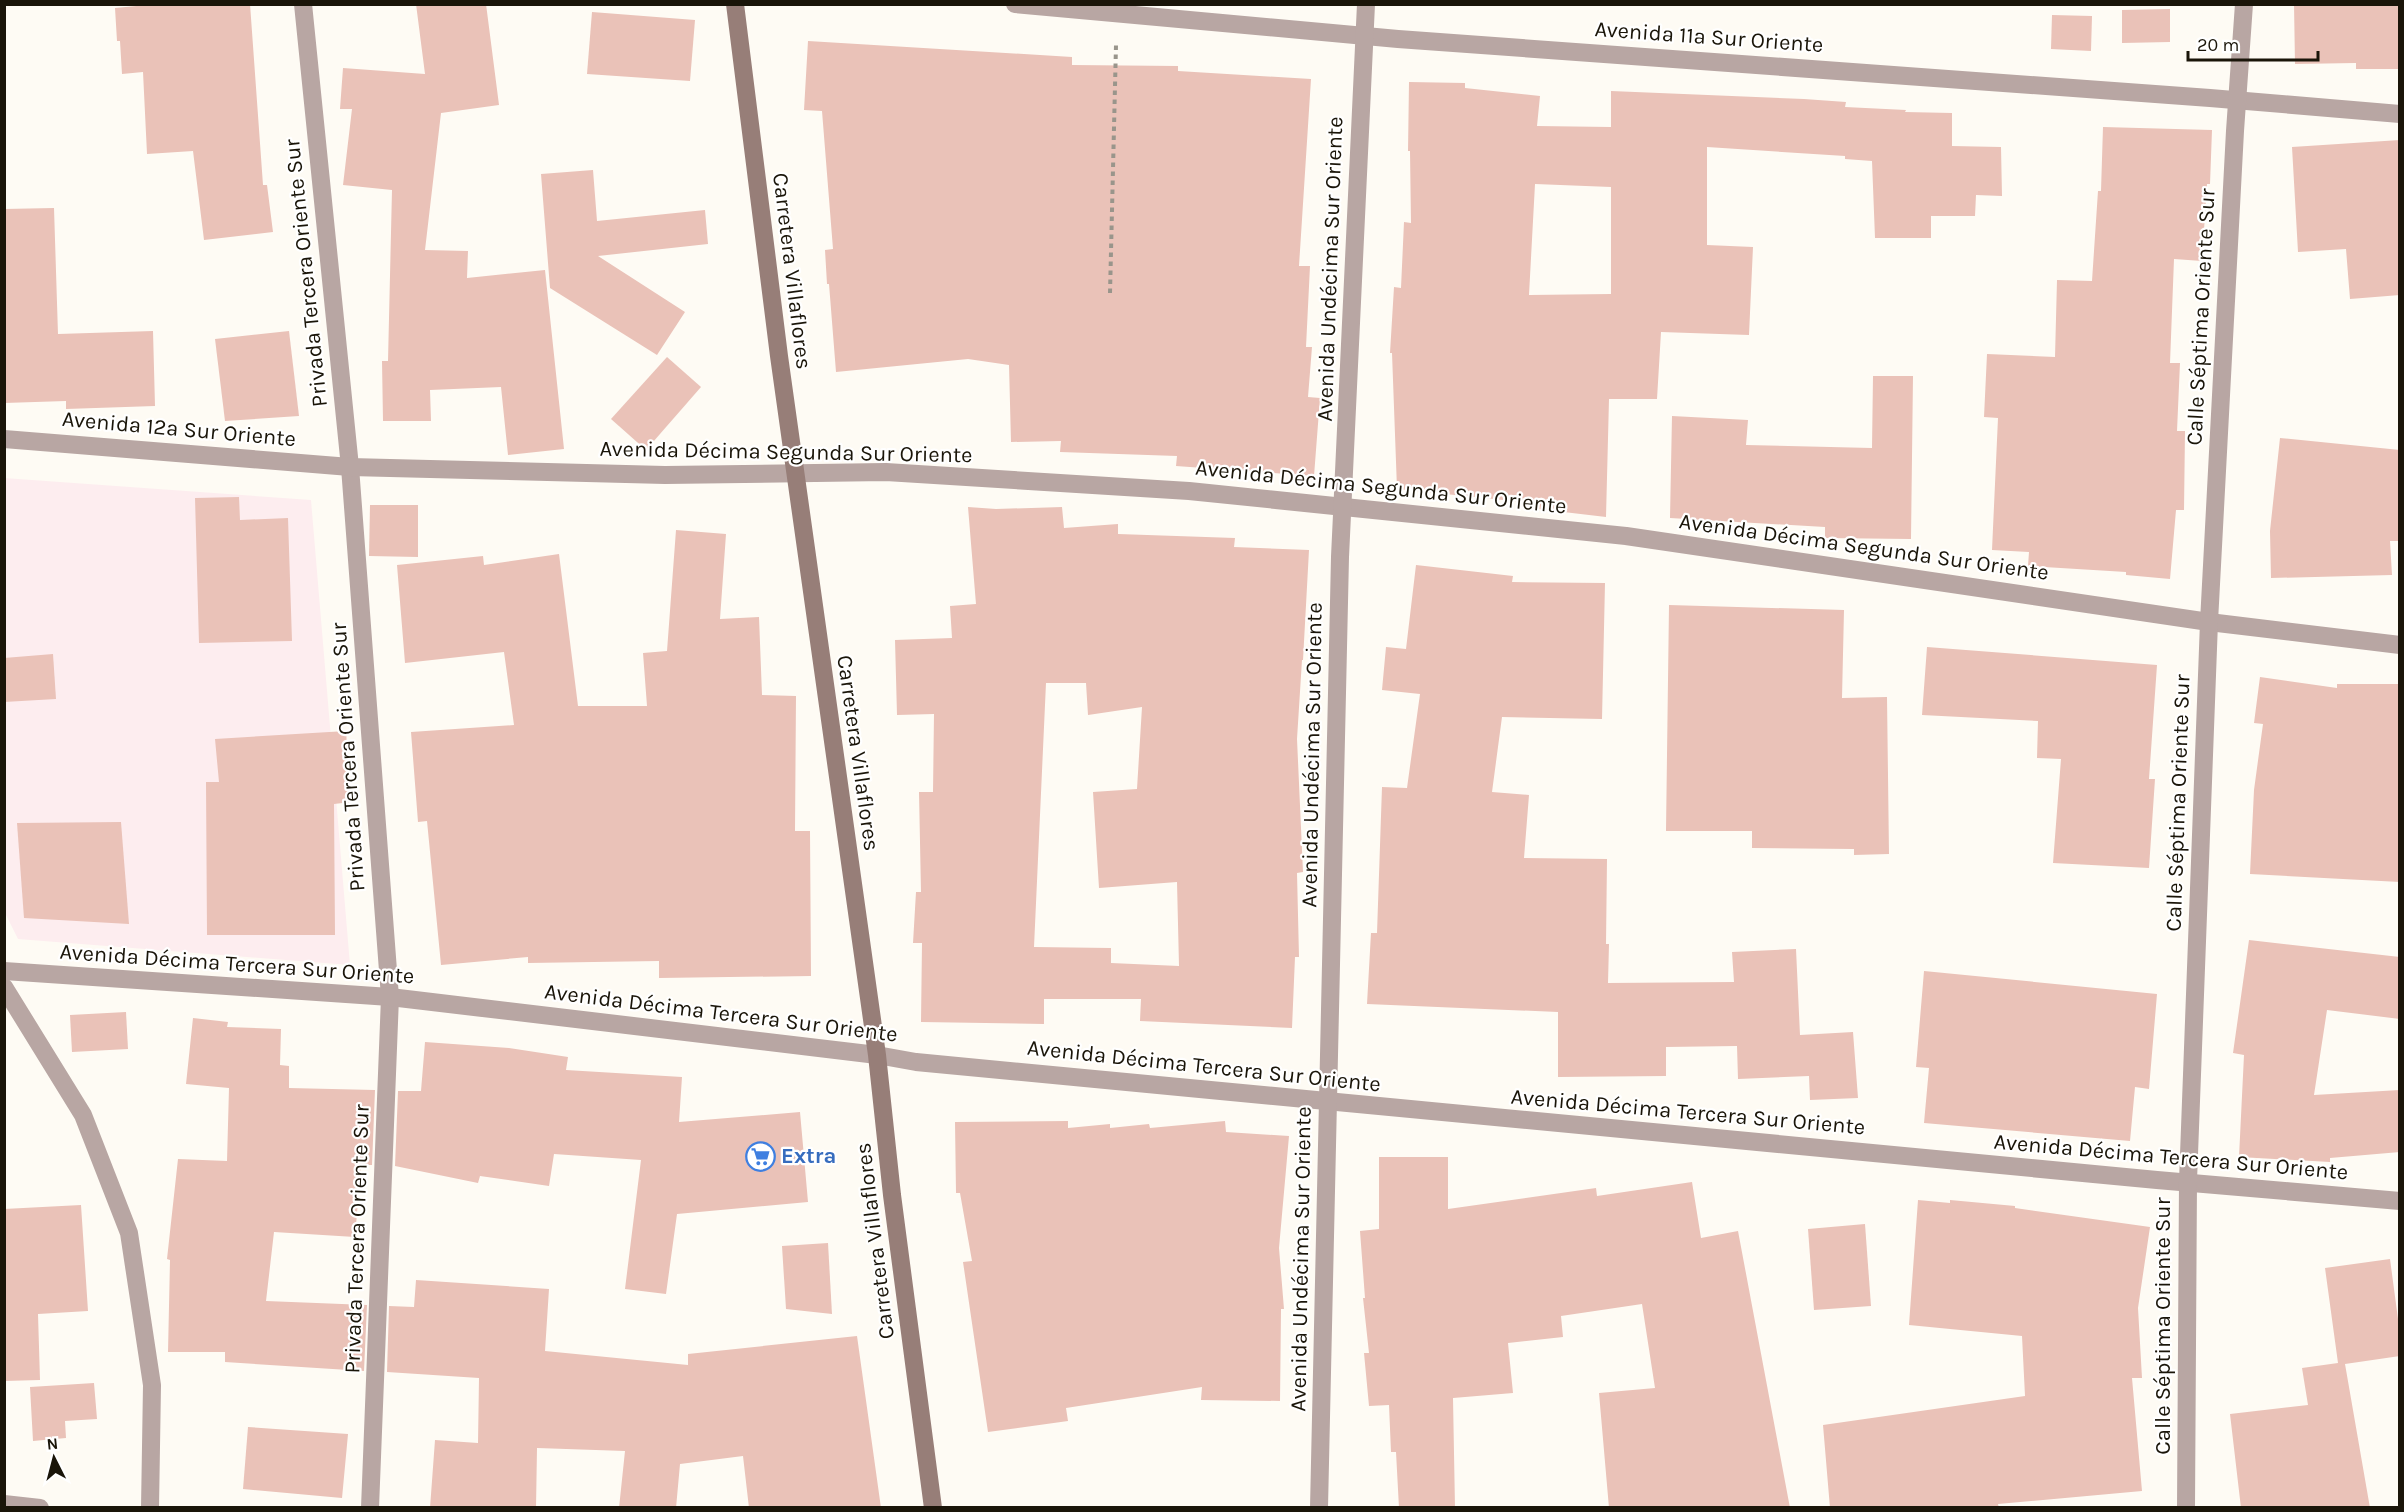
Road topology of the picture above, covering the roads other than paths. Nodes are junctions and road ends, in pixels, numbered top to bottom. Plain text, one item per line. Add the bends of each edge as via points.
1 (303, 4) edge
2 (735, 4) edge
3 (1015, 4) edge
4 (1366, 4) edge
5 (2244, 4) edge
6 (1364, 35) junction
7 (2238, 101) junction
8 (2400, 114) edge
9 (4, 439) edge
10 (350, 467) junction
11 (795, 474) junction
12 (1343, 505) junction
13 (2209, 622) junction
14 (2400, 645) edge
15 (4, 971) edge
16 (4, 987) edge
17 (390, 997) junction
18 (877, 1055) junction
19 (1328, 1102) junction
20 (2188, 1181) junction
21 (2400, 1202) edge
22 (4, 1504) edge
23 (40, 1508) edge
24 (150, 1508) edge
25 (370, 1508) edge
26 (933, 1508) edge
27 (1319, 1508) edge
28 (2186, 1508) edge

1 - 10 street, Privada Tercera Oriente Sur
2 - 11 main road, Carretera Villaflores
3 - 6 street, Avenida 11a Sur Oriente
4 - 6 street, Avenida Undécima Sur Oriente
5 - 7 street, Calle Séptima Oriente Sur
6 - 7 street, Avenida 11a Sur Oriente
6 - 12 street, Avenida Undécima Sur Oriente
7 - 8 street, Avenida 11a Sur Oriente
7 - 13 street, Calle Séptima Oriente Sur
9 - 10 street, Avenida 12a Sur Oriente
10 - 11 street, Avenida Décima Segunda Sur Oriente via 665,475
10 - 17 street, Privada Tercera Oriente Sur
11 - 12 street, Avenida Décima Segunda Sur Oriente via 898,473
11 - 18 main road, Carretera Villaflores
12 - 13 street, Avenida Décima Segunda Sur Oriente via 1626,536
12 - 19 street, Avenida Undécima Sur Oriente
13 - 14 street, Avenida Décima Segunda Sur Oriente
13 - 20 street, Calle Séptima Oriente Sur
15 - 17 street, Avenida Décima Tercera Sur Oriente
16 - 24 street via 84,1115 129,1233 152,1385
17 - 18 street, Avenida Décima Tercera Sur Oriente
17 - 25 street, Privada Tercera Oriente Sur
18 - 19 street, Avenida Décima Tercera Sur Oriente
18 - 26 main road, Carretera Villaflores
19 - 20 street, Avenida Décima Tercera Sur Oriente
19 - 27 street, Avenida Undécima Sur Oriente
20 - 21 street, Avenida Décima Tercera Sur Oriente
20 - 28 street, Calle Séptima Oriente Sur
22 - 23 street

